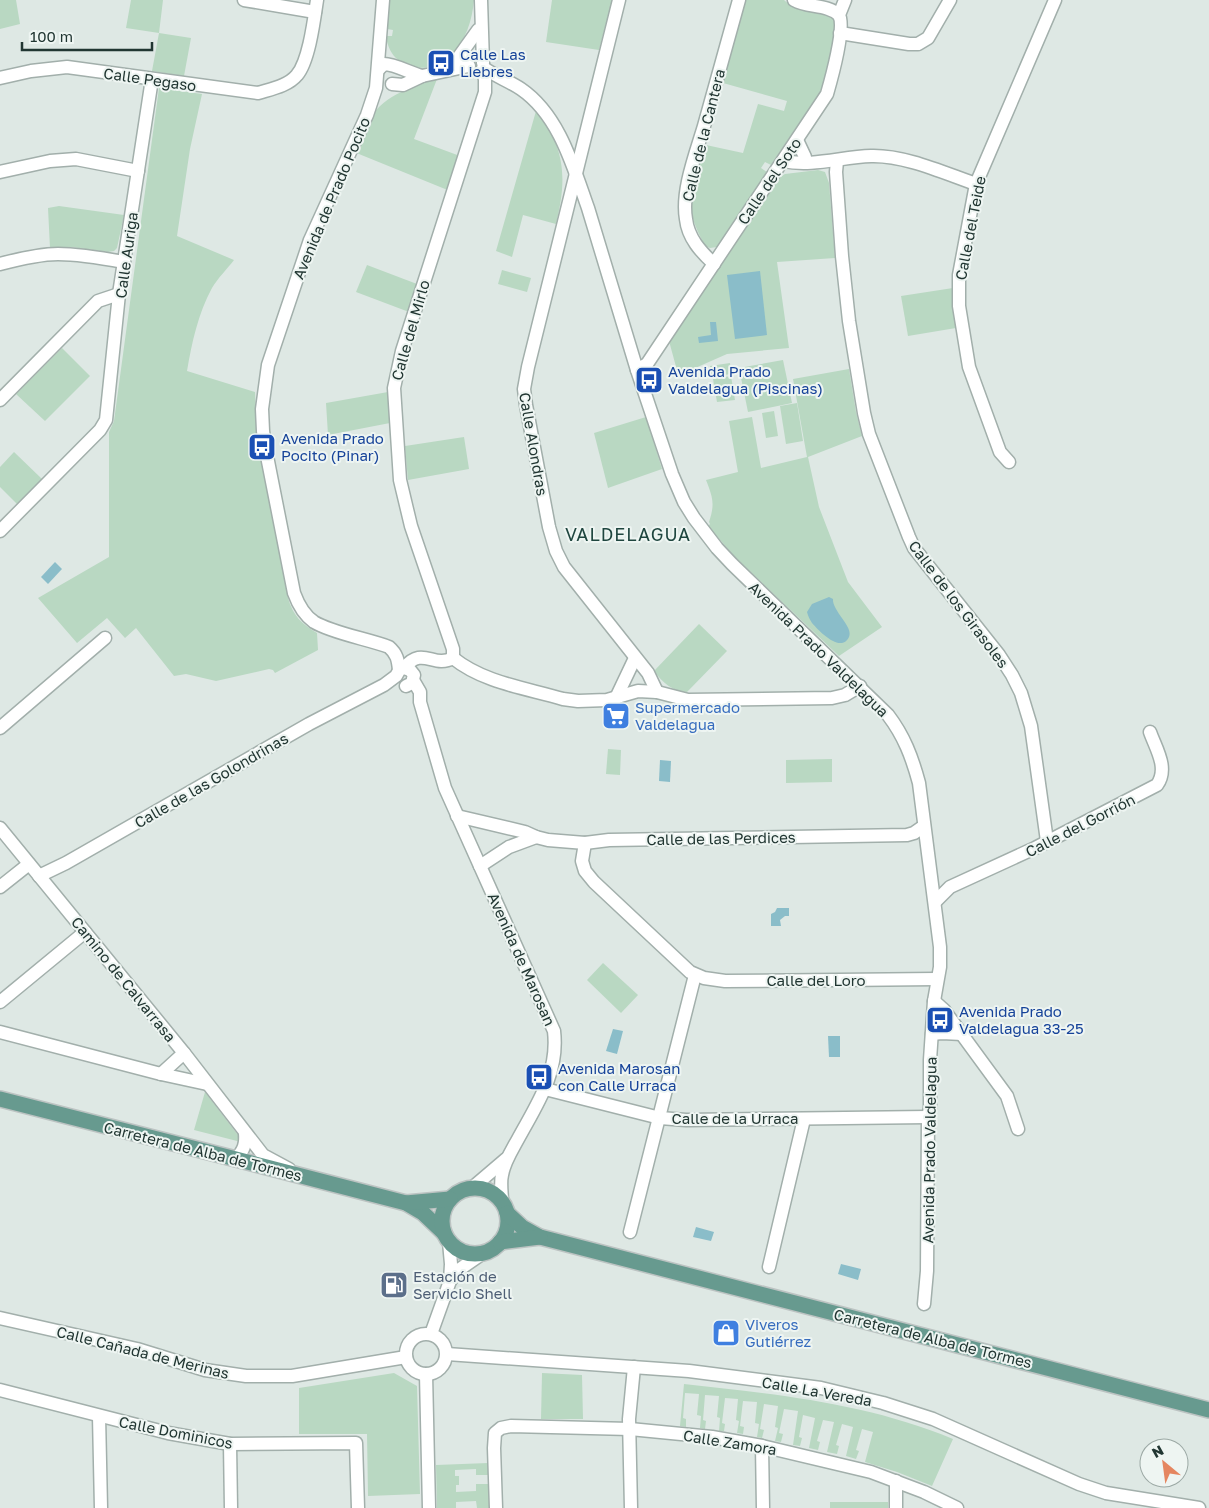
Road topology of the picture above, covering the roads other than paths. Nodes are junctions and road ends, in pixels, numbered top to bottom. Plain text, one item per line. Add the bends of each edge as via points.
1 (244, 0) edge
2 (383, 0) edge
3 (481, 0) edge
4 (619, 0) edge
5 (739, 0) edge
6 (794, 0) edge
7 (845, 0) edge
8 (950, 0) edge
9 (1055, 0) edge
10 (316, 6) edge
11 (839, 15) junction
12 (480, 25) junction
13 (840, 33) junction
14 (379, 40) junction
15 (393, 65) junction
16 (478, 66) junction
17 (450, 69) junction
18 (378, 72) junction
19 (422, 76) junction
20 (0, 78) edge
21 (152, 79) junction
22 (505, 80) junction
23 (392, 84) junction
24 (486, 92) junction
25 (584, 139) junction
26 (797, 140) junction
27 (562, 142) junction
28 (785, 158) junction
29 (811, 160) junction
30 (837, 161) junction
31 (138, 171) junction
32 (0, 172) edge
33 (576, 175) junction
34 (976, 184) junction
35 (568, 207) junction
36 (588, 208) junction
37 (124, 262) junction
38 (0, 264) edge
39 (714, 264) junction
40 (119, 294) junction
41 (656, 349) junction
42 (634, 356) junction
43 (637, 370) junction
44 (0, 400) edge
45 (1009, 462) dead end
46 (0, 530) edge
47 (105, 638) dead end
48 (454, 658) junction
49 (635, 658) junction
50 (404, 677) junction
51 (860, 686) junction
52 (657, 692) junction
53 (616, 698) junction
54 (0, 728) edge
55 (1150, 732) dead end
56 (458, 816) junction
57 (924, 826) junction
58 (0, 828) edge
59 (512, 830) junction
60 (906, 835) junction
61 (536, 837) junction
62 (1047, 841) junction
63 (585, 843) junction
64 (512, 846) junction
65 (928, 852) junction
66 (29, 864) junction
67 (480, 866) junction
68 (39, 876) junction
69 (932, 876) junction
70 (950, 887) junction
71 (0, 888) edge
72 (935, 902) junction
73 (85, 932) junction
74 (696, 975) junction
75 (937, 979) junction
76 (934, 1001) junction
77 (0, 1002) edge
78 (0, 1032) edge
79 (932, 1034) junction
80 (962, 1034) junction
81 (184, 1053) junction
82 (161, 1074) junction
83 (208, 1084) junction
84 (545, 1089) junction
85 (0, 1099) edge
86 (928, 1117) junction
87 (660, 1118) junction
88 (804, 1119) junction
89 (1018, 1129) dead end
90 (245, 1133) junction
91 (508, 1158) junction
92 (236, 1159) junction
93 (305, 1177) junction
94 (472, 1188) junction
95 (450, 1199) junction
96 (406, 1204) junction
97 (505, 1207) junction
98 (630, 1232) dead end
99 (540, 1237) junction
100 (446, 1238) junction
101 (500, 1242) junction
102 (483, 1253) junction
103 (769, 1266) dead end
104 (450, 1281) junction
105 (924, 1304) dead end
106 (0, 1318) edge
107 (431, 1334) junction
108 (447, 1354) junction
109 (406, 1357) junction
110 (634, 1366) junction
111 (426, 1374) junction
112 (0, 1390) edge
113 (1209, 1410) edge
114 (99, 1416) junction
115 (630, 1429) junction
116 (230, 1444) junction
117 (762, 1446) junction
118 (896, 1480) junction
119 (101, 1508) edge
120 (231, 1508) edge
121 (358, 1508) edge
122 (429, 1508) edge
123 (496, 1508) edge
124 (631, 1508) edge
125 (764, 1508) edge
126 (896, 1508) edge
127 (957, 1508) edge
128 (1198, 1508) edge

1 - 10 street
2 - 14 street, Avenida de Prado Pocito
3 - 12 street, Calle del Mirlo
4 - 25 street, Calle Alondras
5 - 39 street, Calle de la Cantera via 685,202 686,220 692,237
6 - 11 street via 833,10
7 - 11 street, Calle del Soto
8 - 13 street via 928,38 918,44
9 - 34 street, Calle del Teide
10 - 21 street, Calle Pegaso via 304,63 296,76 284,84 258,93
11 - 13 street, Calle del Soto
12 - 16 street, Calle del Mirlo
12 - 17 street
13 - 26 street, Calle del Soto via 826,94
14 - 15 street
14 - 18 street, Avenida de Prado Pocito
15 - 18 street via 384,64
15 - 19 street
15 - 23 street via 398,73
16 - 17 street
16 - 22 street, Avenida Prado Valdelagua
16 - 24 street, Calle del Mirlo via 485,79
17 - 19 street
18 - 23 street via 382,84
18 - 50 street, Avenida de Prado Pocito via 367,115 310,240 271,356 264,391 263,431 298,604 313,621 389,647 395,652
19 - 23 street via 403,85
20 - 21 street, Calle Pegaso via 67,67
21 - 31 street, Calle Auriga
22 - 24 street
22 - 27 street, Avenida Prado Valdelagua via 544,109
24 - 48 street, Calle del Mirlo via 402,351 394,388 403,496
25 - 27 street via 574,143
25 - 33 street, Calle Alondras
26 - 28 street, Calle del Soto
26 - 29 street
27 - 33 street, Avenida Prado Valdelagua
28 - 29 street via 799,164
28 - 39 street, Calle del Soto
29 - 30 street
30 - 34 street via 873,156 918,164
30 - 62 street, Calle de los Girasoles via 849,321 870,434 914,548 999,655 1021,693 1031,726
31 - 32 street via 76,159
31 - 37 street, Calle Auriga
33 - 35 street, Calle Alondras
33 - 36 street, Avenida Prado Valdelagua
34 - 45 street, Calle del Teide via 958,275 960,315 969,368 1000,452
35 - 36 street via 580,205
35 - 49 street, Calle Alondras via 524,394 556,551 564,567
36 - 42 street, Avenida Prado Valdelagua
37 - 38 street via 87,255 56,254
37 - 40 street, Calle Auriga
39 - 41 street, Calle del Soto
40 - 44 street via 98,301
40 - 46 street, Calle Auriga via 106,420 100,430
41 - 42 street
41 - 43 street, Calle del Soto via 647,364
42 - 43 street, Avenida Prado Valdelagua
43 - 51 street, Avenida Prado Valdelagua via 672,474 694,518 732,564
47 - 54 street
48 - 50 street, Calle de las Golondrinas via 444,662 417,657 410,660
48 - 53 street via 480,675 563,699
49 - 52 street, Calle Alondras via 648,673
49 - 53 street
50 - 56 street, Avenida de Prado Pocito via 420,692 420,702 445,788
50 - 68 street, Calle de las Golondrinas via 309,724
51 - 52 street via 845,695 817,698 688,700
51 - 57 street, Avenida Prado Valdelagua via 888,714 906,743 919,783
52 - 53 street via 638,691
55 - 62 street, Calle del Gorrión via 1163,767 1162,778 1157,785
56 - 59 street, Calle de las Perdices
56 - 67 street, Avenida de Marosan
57 - 60 street, Calle de las Perdices
57 - 65 street, Avenida Prado Valdelagua
58 - 66 street, Camino de Calvarrasa
59 - 61 street, Calle de las Perdices
59 - 64 street
60 - 63 street, Calle de las Perdices
60 - 65 street
61 - 63 street, Calle de las Perdices
61 - 64 street, Calle de las Perdices
62 - 70 street, Calle del Gorrión
63 - 74 street via 582,861 585,871 674,958
64 - 67 street, Calle de las Perdices
65 - 69 street, Avenida Prado Valdelagua
66 - 68 street, Camino de Calvarrasa
66 - 71 street
67 - 84 street, Avenida de Marosan via 554,1031 555,1055
68 - 73 street, Camino de Calvarrasa
69 - 70 street
69 - 72 street, Avenida Prado Valdelagua
70 - 72 street, Calle del Gorrión
72 - 75 street, Avenida Prado Valdelagua via 940,947
73 - 77 street
73 - 81 street, Camino de Calvarrasa
74 - 75 street, Calle del Loro via 725,981
74 - 87 street
75 - 76 street, Avenida Prado Valdelagua
76 - 79 street, Avenida Prado Valdelagua
76 - 80 street
78 - 82 street
79 - 80 street
79 - 86 street, Avenida Prado Valdelagua
80 - 89 street via 1007,1096
81 - 82 street
81 - 83 street, Camino de Calvarrasa
82 - 83 street
83 - 90 street, Camino de Calvarrasa
84 - 87 street, Calle de la Urraca
84 - 91 street, Avenida de Marosan
85 - 92 main road, Carretera de Alba de Tormes
86 - 88 street, Calle de la Urraca
86 - 105 street, Avenida Prado Valdelagua
87 - 88 street, Calle de la Urraca
87 - 98 street
88 - 103 street
90 - 92 street via 246,1143
90 - 93 street, Camino de Calvarrasa via 263,1155
91 - 94 street, Avenida de Marosan
91 - 97 street, Avenida de Marosan via 502,1174
92 - 93 main road, Carretera de Alba de Tormes
93 - 96 main road, Carretera de Alba de Tormes
94 - 95 main road via 461,1190
94 - 97 main road via 495,1194
95 - 96 main road, Carretera de Alba de Tormes
95 - 100 main road via 442,1221
96 - 100 main road, Carretera de Alba de Tormes via 423,1214
97 - 99 main road, Carretera de Alba de Tormes via 522,1227
97 - 101 main road via 508,1223
99 - 101 main road, Carretera de Alba de Tormes
99 - 113 main road, Carretera de Alba de Tormes
100 - 102 main road via 458,1250 469,1254
100 - 104 street via 451,1264
101 - 102 main road
102 - 104 street via 460,1269
104 - 107 street
106 - 109 street, Calle Cañada de Merinas via 137,1349 205,1370 246,1376 292,1376
107 - 108 street via 442,1341
107 - 109 street via 415,1337 407,1348
108 - 110 street, Calle La Vereda
108 - 111 street via 440,1369
109 - 111 street via 416,1372
110 - 115 street
110 - 128 street, Calle La Vereda via 821,1388 883,1403 933,1418 1079,1484 1135,1499
111 - 122 street
112 - 114 street, Calle Dominicos
114 - 116 street, Calle Dominicos
114 - 119 street
115 - 117 street, Calle Zamora via 712,1437
115 - 123 street, Calle Zamora via 501,1428 495,1433 494,1448
115 - 124 street
116 - 120 street
116 - 121 street, Calle Dominicos via 356,1443
117 - 118 street, Calle Zamora
117 - 125 street
118 - 126 street
118 - 127 street, Calle Zamora

